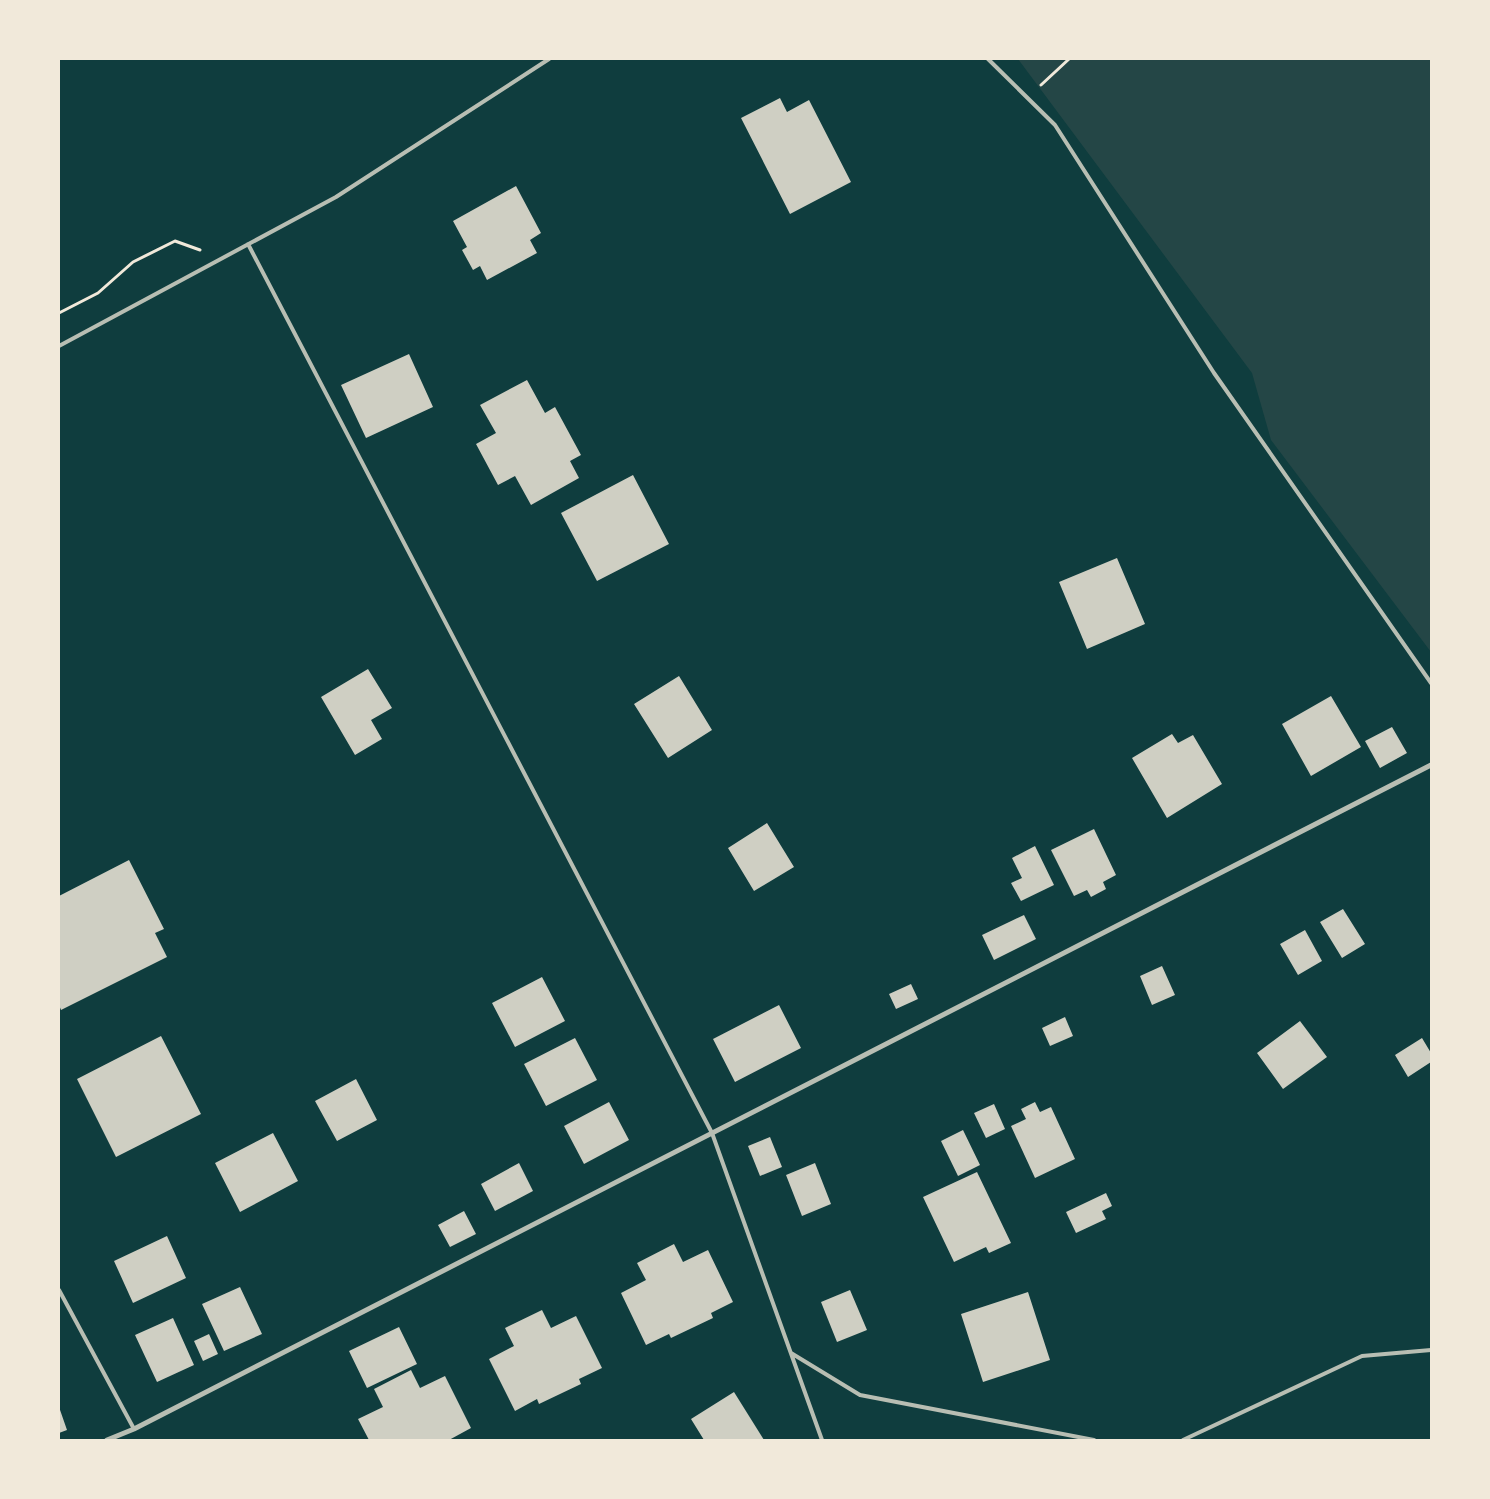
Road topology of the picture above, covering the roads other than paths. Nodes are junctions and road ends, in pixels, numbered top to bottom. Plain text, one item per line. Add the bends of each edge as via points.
1 (549, 59) edge
2 (988, 59) edge
3 (248, 244) junction
4 (59, 346) edge
5 (1431, 683) edge
6 (1431, 765) edge
7 (712, 1133) junction
8 (59, 1290) edge
9 (1431, 1350) edge
10 (791, 1353) junction
11 (134, 1429) junction
12 (107, 1440) edge
13 (822, 1440) edge
14 (1094, 1440) edge
15 (1183, 1440) edge

1 - 3 lane via 336,197
2 - 5 lane via 1055,125 1214,372
3 - 4 lane
3 - 7 lane
6 - 7 street
7 - 10 lane
7 - 11 street
8 - 11 lane
9 - 15 lane via 1362,1356
10 - 13 lane
10 - 14 lane via 860,1395
11 - 12 street

